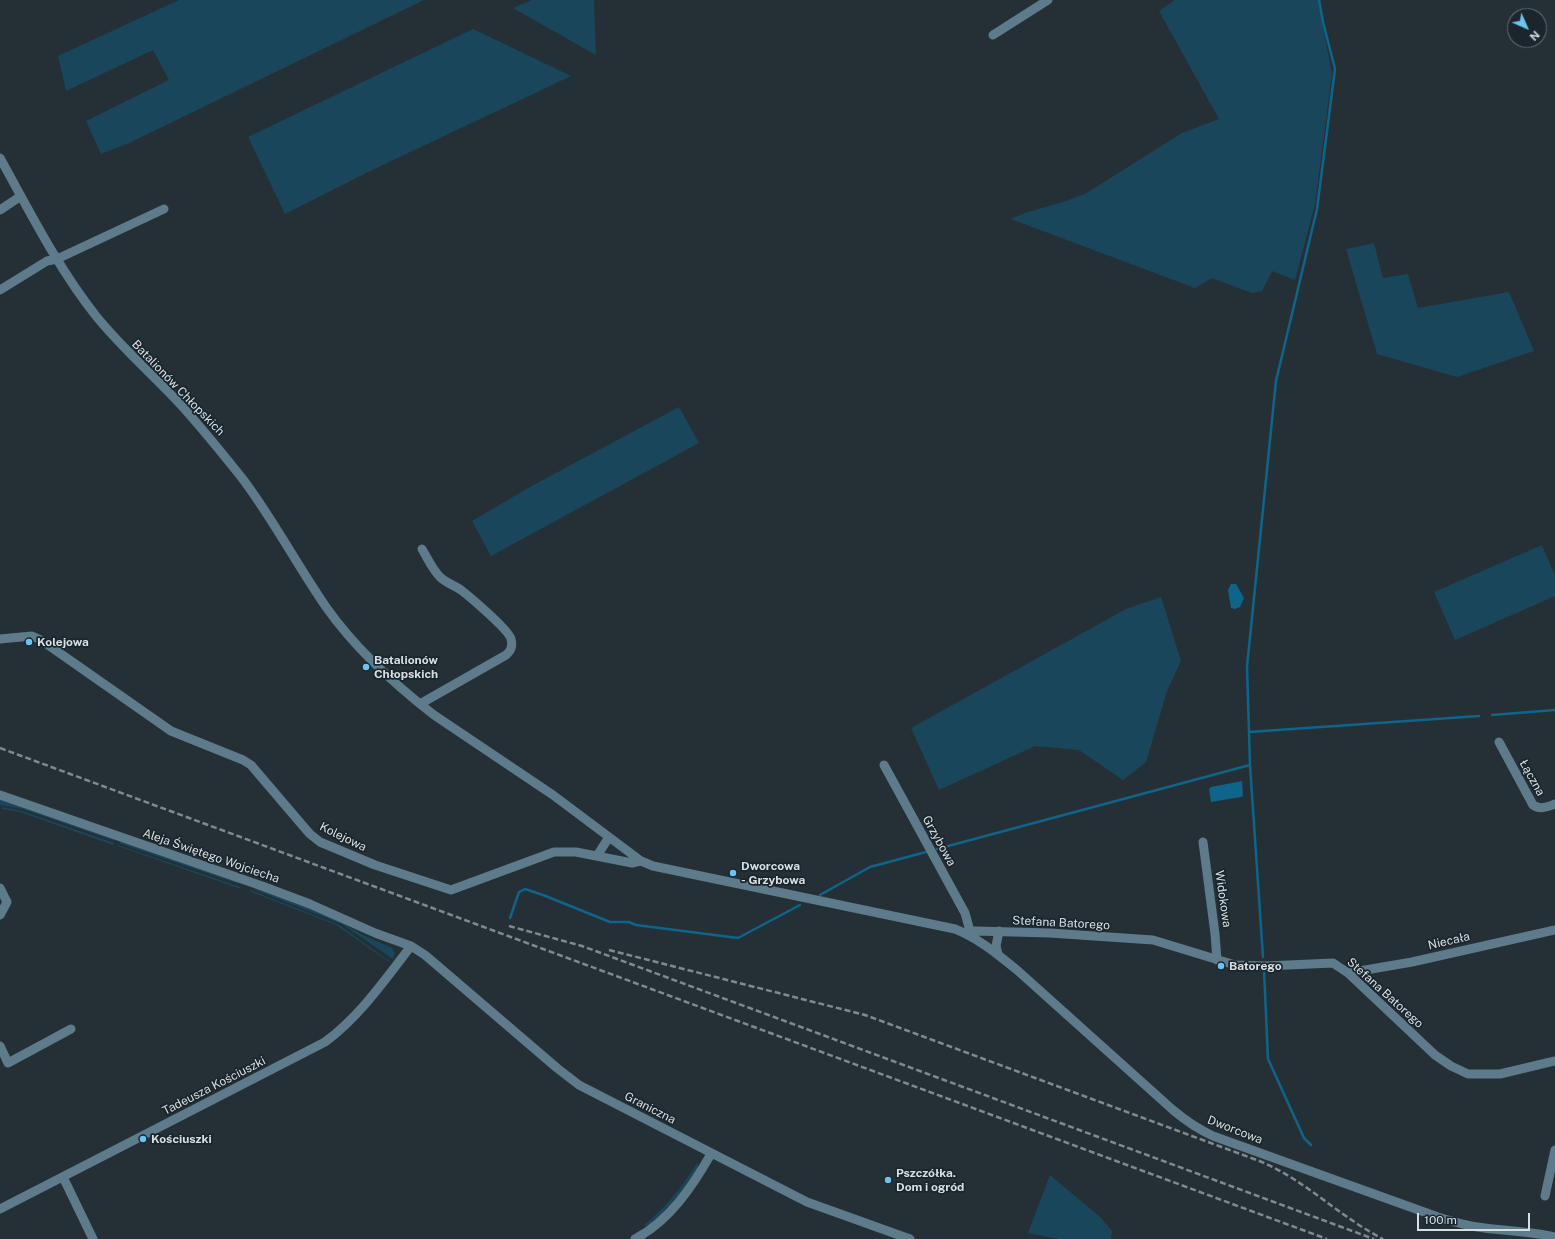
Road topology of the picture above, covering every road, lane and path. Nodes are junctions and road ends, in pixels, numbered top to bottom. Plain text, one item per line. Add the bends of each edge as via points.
1 (1048, 0) edge
2 (994, 35) dead end
3 (0, 158) edge
4 (22, 196) junction
5 (164, 209) dead end
6 (0, 210) edge
7 (57, 259) junction
8 (0, 290) edge
9 (422, 549) dead end
10 (0, 639) edge
11 (420, 704) junction
12 (1499, 742) dead end
13 (884, 765) dead end
14 (0, 795) edge
15 (1555, 804) edge
16 (609, 837) junction
17 (1203, 842) dead end
18 (597, 856) junction
19 (641, 861) junction
20 (0, 888) edge
21 (451, 890) joint
22 (0, 915) edge
23 (1555, 930) edge
24 (999, 931) junction
25 (968, 932) junction
26 (410, 946) junction
27 (998, 954) junction
28 (1217, 960) junction
29 (1348, 973) junction
30 (71, 1029) dead end
31 (0, 1046) edge
32 (1555, 1062) edge
33 (1555, 1150) edge
34 (711, 1154) junction
35 (63, 1177) junction
36 (1545, 1196) dead end
37 (0, 1209) edge
38 (1555, 1238) edge
39 (93, 1239) edge
40 (635, 1239) edge
41 (910, 1239) edge

1 - 2 street
3 - 4 street, Batalionów Chłopskich
4 - 6 street
4 - 7 street, Batalionów Chłopskich
5 - 7 street
7 - 8 street via 47,261
7 - 11 street, Batalionów Chłopskich via 111,334 218,447 273,522 340,626 371,660
9 - 11 street via 439,576 464,593 509,634 512,648 506,655
10 - 21 street, Kolejowa via 32,636 41,640 171,732 251,765 310,834 320,842 375,865
11 - 16 street, Batalionów Chłopskich via 553,795
12 - 15 street, Łączna via 1533,805 1537,808
13 - 25 street, Grzybowa via 965,913
14 - 26 street, Aleja Świętego Wojciecha via 262,886
16 - 18 street
16 - 19 street, Batalionów Chłopskich
17 - 28 street, Widokowa via 1216,934
18 - 19 street, Stefana Batorego via 632,863
18 - 21 street, Stefana Batorego via 576,852 554,852
19 - 25 street, Stefana Batorego via 653,866
20 - 22 street via 7,902
23 - 29 street, Niecała via 1412,962
24 - 25 street, Stefana Batorego
24 - 27 street, Stefana Batorego via 996,946
24 - 28 street, Stefana Batorego via 1153,940
25 - 27 street, Dworcowa
26 - 34 street, Graniczna via 425,955 580,1085
26 - 35 street, Tadeusza Kościuszki via 360,1009 325,1042
27 - 38 street, Dworcowa via 1173,1110 1199,1129 1438,1217 1477,1227 1544,1234
28 - 29 street, Stefana Batorego via 1234,965 1266,966 1333,963
29 - 32 street, Stefana Batorego via 1435,1055 1468,1074 1500,1074
30 - 31 street via 8,1063
33 - 36 street
34 - 40 street via 674,1209 648,1232
34 - 41 street, Graniczna via 807,1202
35 - 37 street, Tadeusza Kościuszki
35 - 39 street

